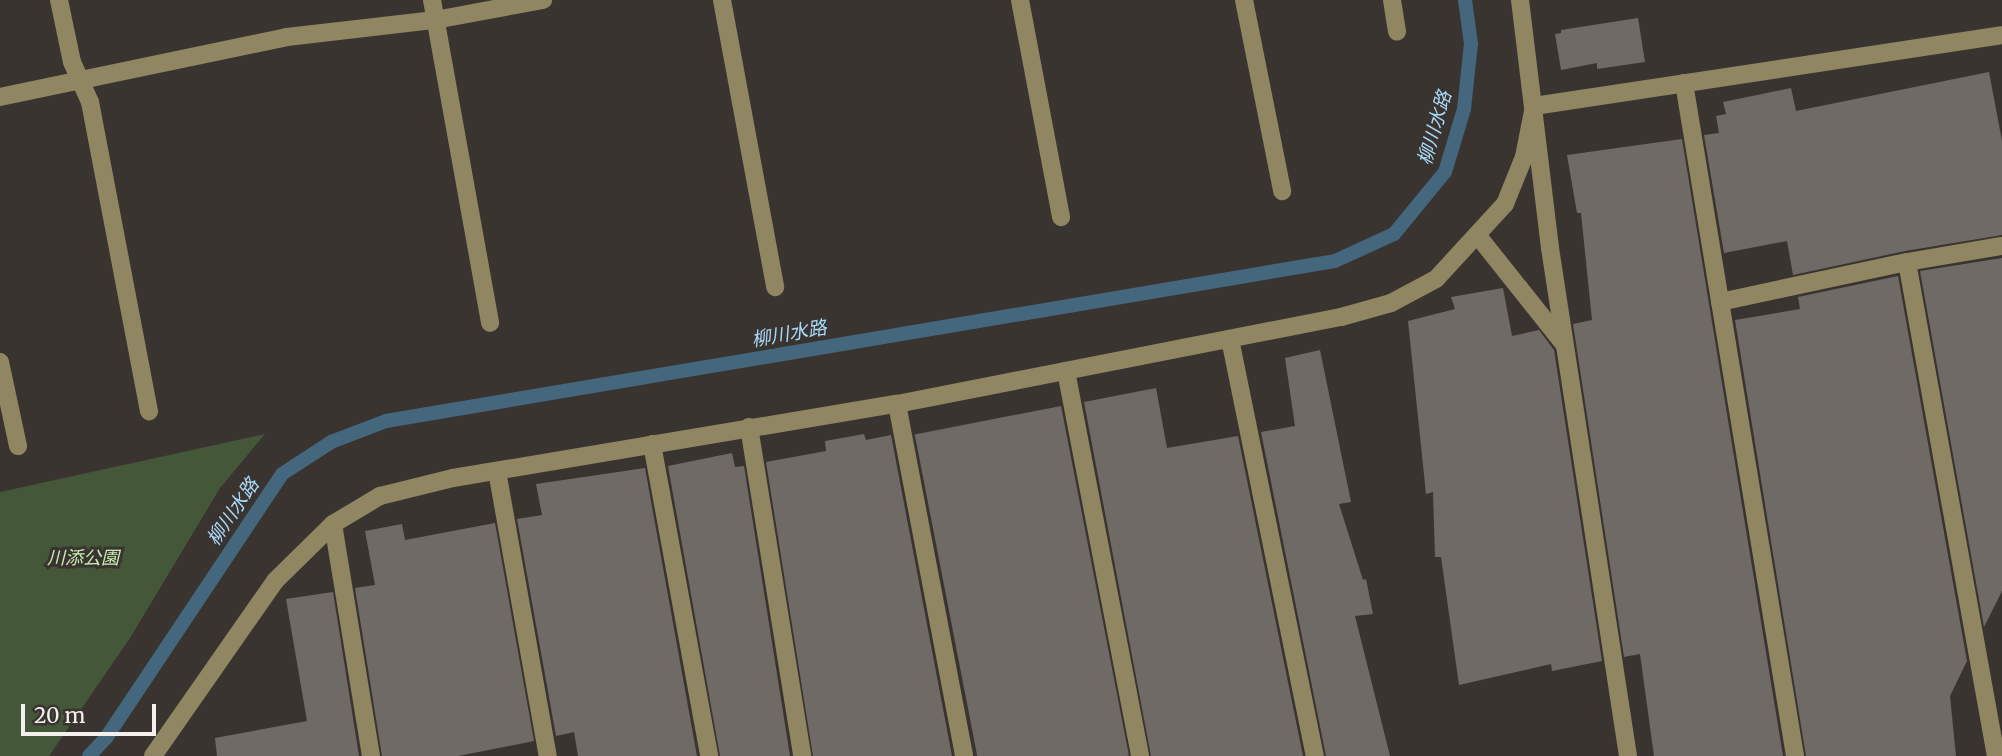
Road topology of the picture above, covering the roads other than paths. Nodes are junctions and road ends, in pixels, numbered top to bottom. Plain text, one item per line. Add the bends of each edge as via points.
1 (59, 0) edge
2 (432, 0) edge
3 (543, 0) edge
4 (722, 0) edge
5 (1020, 0) edge
6 (1244, 0) edge
7 (1392, 0) edge
8 (1520, 0) edge
9 (435, 20) junction
10 (1397, 32) dead end
11 (2002, 36) edge
12 (80, 80) junction
13 (1685, 83) junction
14 (0, 97) edge
15 (1534, 106) junction
16 (1282, 191) dead end
17 (1061, 217) dead end
18 (1478, 236) junction
19 (2002, 246) edge
20 (1908, 262) junction
21 (775, 287) dead end
22 (1720, 302) junction
23 (490, 323) dead end
24 (1230, 339) junction
25 (1566, 347) junction
26 (0, 362) edge
27 (1066, 371) junction
28 (897, 404) junction
29 (149, 411) dead end
30 (749, 427) junction
31 (652, 444) junction
32 (18, 446) dead end
33 (497, 471) junction
34 (333, 524) junction
35 (153, 756) edge
36 (371, 756) edge
37 (548, 756) edge
38 (709, 756) edge
39 (802, 756) edge
40 (964, 756) edge
41 (1140, 756) edge
42 (1315, 756) edge
43 (1628, 756) edge
44 (1795, 756) edge
45 (1996, 756) edge

1 - 12 street
2 - 9 street
3 - 9 street
4 - 21 street
5 - 17 street
6 - 16 street
7 - 10 street
8 - 15 street
9 - 12 street via 287,37
9 - 23 street
11 - 13 street
12 - 14 street
12 - 29 street via 90,102
13 - 15 street
13 - 22 street
15 - 18 street via 1524,157 1505,204
15 - 25 street
18 - 24 street via 1436,279 1391,303
18 - 25 street
19 - 20 street
20 - 22 street
20 - 45 street
22 - 44 street
24 - 27 street
24 - 42 street
25 - 43 street
26 - 32 street
27 - 28 street
27 - 41 street
28 - 30 street
28 - 40 street
30 - 31 street
30 - 39 street
31 - 33 street
31 - 38 street
33 - 34 street via 380,496
33 - 37 street
34 - 35 street via 275,581
34 - 36 street

